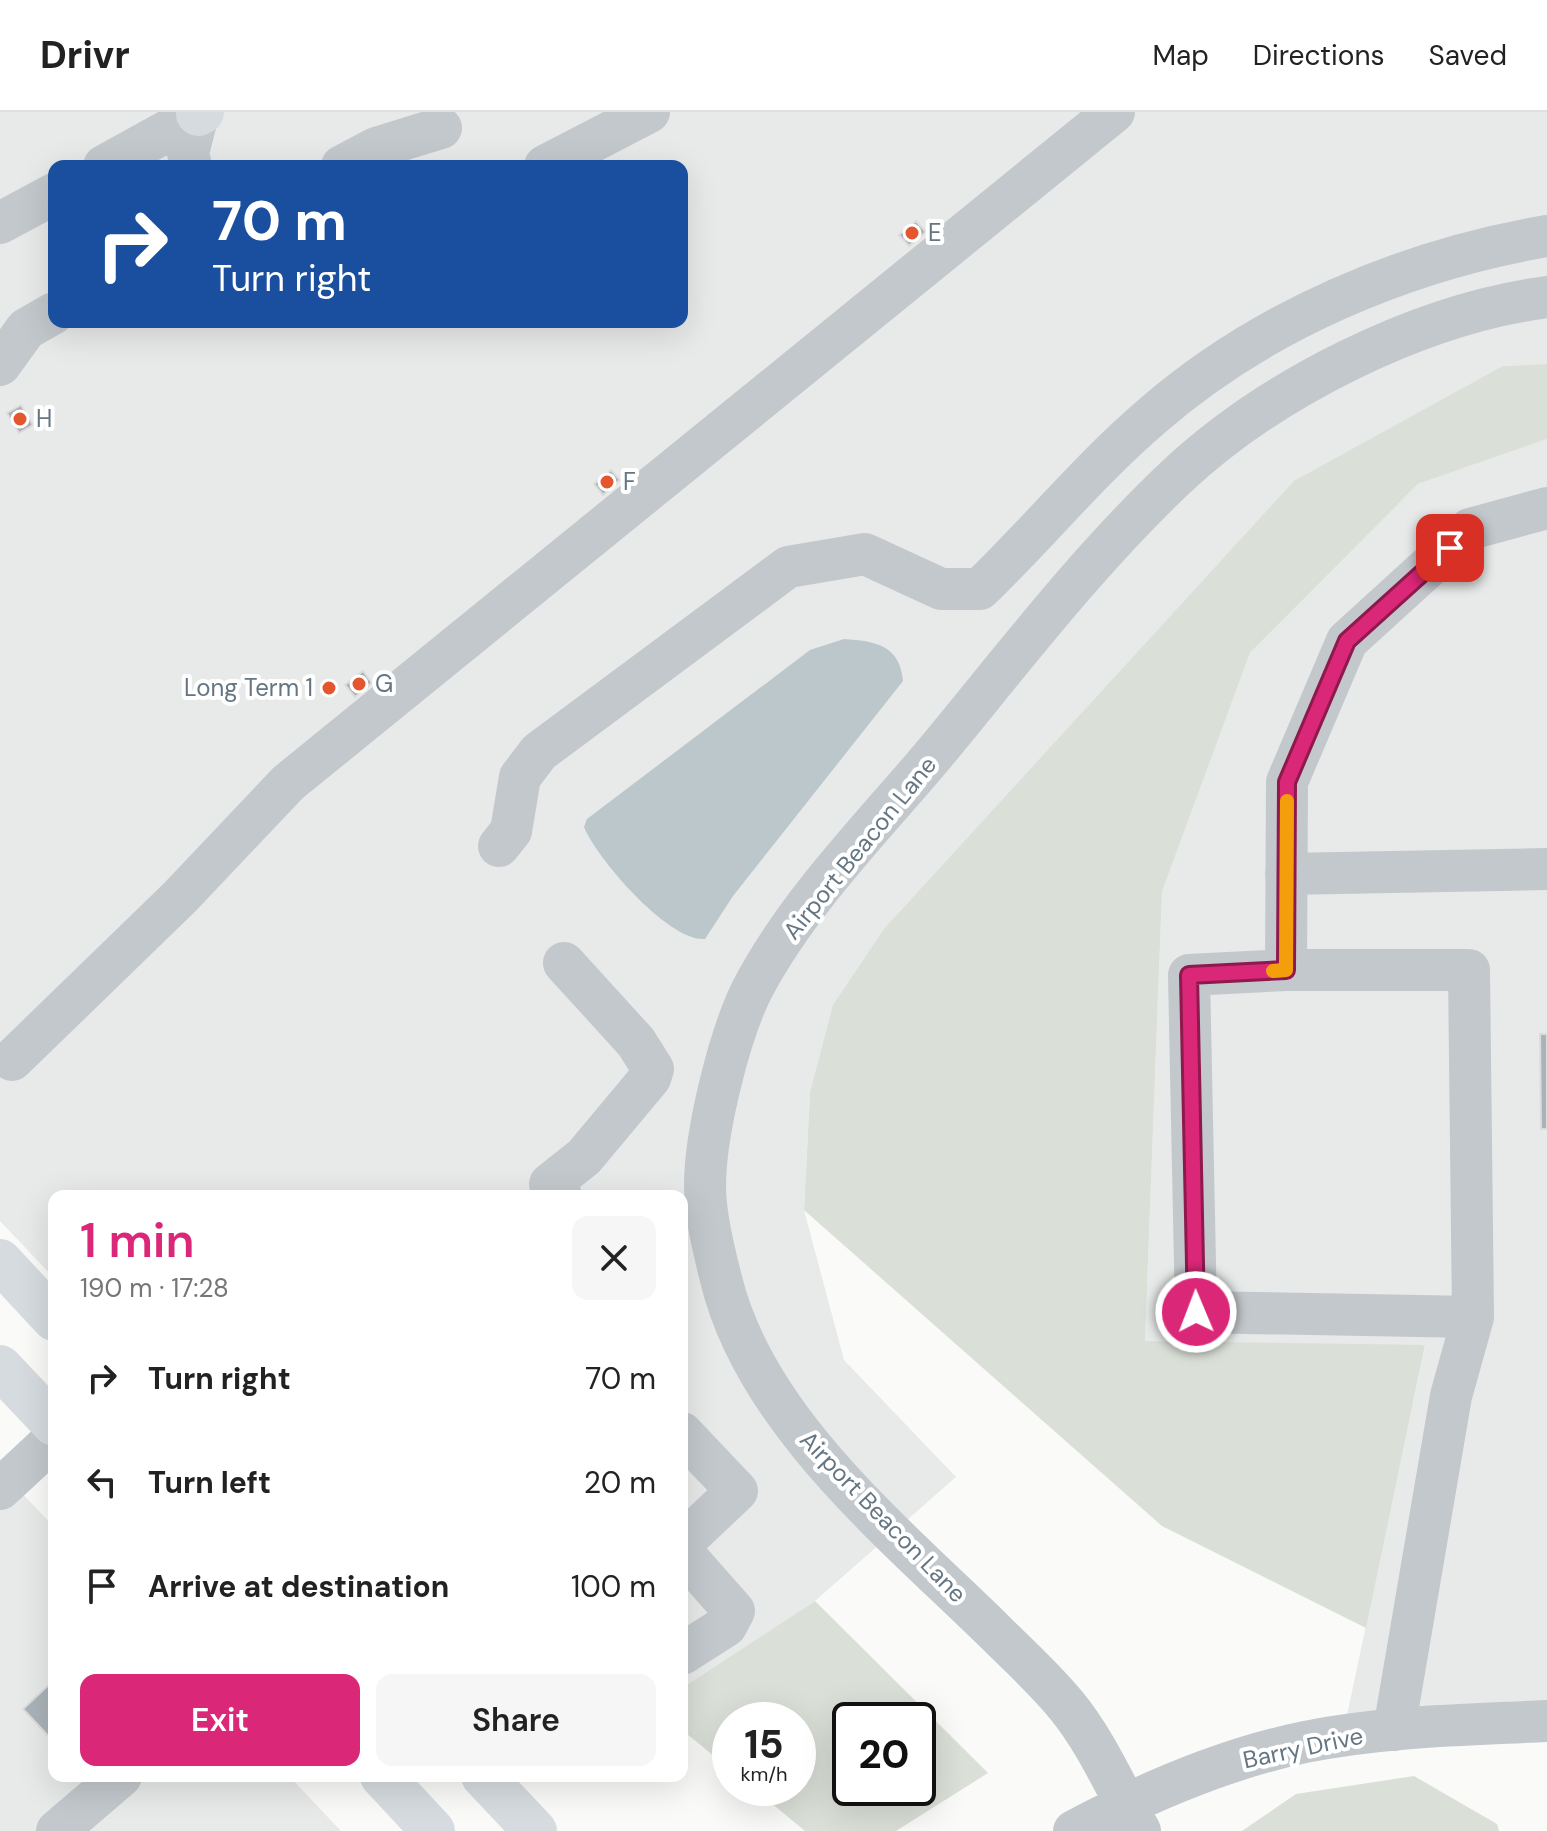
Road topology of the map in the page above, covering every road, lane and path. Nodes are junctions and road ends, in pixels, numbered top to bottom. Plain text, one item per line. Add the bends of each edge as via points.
1 (649, 112) edge
2 (1114, 112) edge
3 (200, 113) edge
4 (441, 128) dead end
5 (115, 160) edge
6 (190, 160) edge
7 (353, 160) edge
8 (557, 160) edge
9 (48, 197) edge
10 (0, 223) edge
11 (1547, 236) edge
12 (1547, 297) edge
13 (40, 321) edge
14 (0, 365) edge
15 (1547, 508) edge
16 (499, 846) dead end
17 (1547, 869) edge
18 (1286, 874) junction
19 (564, 963) dead end
20 (1286, 970) junction
21 (12, 1060) dead end
22 (555, 1190) edge
23 (0, 1261) edge
24 (48, 1313) edge
25 (1473, 1317) junction
26 (0, 1367) edge
27 (48, 1418) edge
28 (688, 1439) edge
29 (48, 1445) edge
30 (0, 1489) edge
31 (688, 1537) edge
32 (688, 1559) edge
33 (688, 1650) edge
34 (1547, 1721) edge
35 (1394, 1730) junction
36 (114, 1782) edge
37 (388, 1782) edge
38 (489, 1782) edge
39 (1132, 1817) edge
40 (57, 1831) edge
41 (433, 1831) edge
42 (535, 1831) edge
43 (1074, 1831) edge

1 - 8 street
2 - 21 street via 288,783
3 - 5 street
3 - 6 street
4 - 7 street
9 - 10 street
11 - 16 street via 1497,244 1425,267 1282,325 1152,416 980,589 941,589 865,554 788,567 539,752 520,777 511,831
12 - 39 street, Airport Beacon Lane via 1431,327 1358,357 1293,390 1176,477 1031,637 817,893 754,986 719,1085 705,1188 721,1282 750,1357 798,1427 862,1502 1068,1707
13 - 14 street
15 - 18 street via 1470,529 1347,641 1287,782
17 - 18 street
18 - 20 street
19 - 22 street via 636,1042 653,1069
20 - 25 street via 1469,970
20 - 25 street via 1189,975 1196,1312
23 - 24 main road
25 - 35 street via 1451,1396
26 - 27 main road
28 - 31 street via 737,1491
29 - 30 street
32 - 33 street via 734,1611 726,1626
34 - 35 street, Barry Drive
35 - 39 street, Barry Drive via 1305,1742 1193,1774
36 - 40 street
37 - 41 main road
38 - 42 main road
39 - 43 street, Barry Drive

